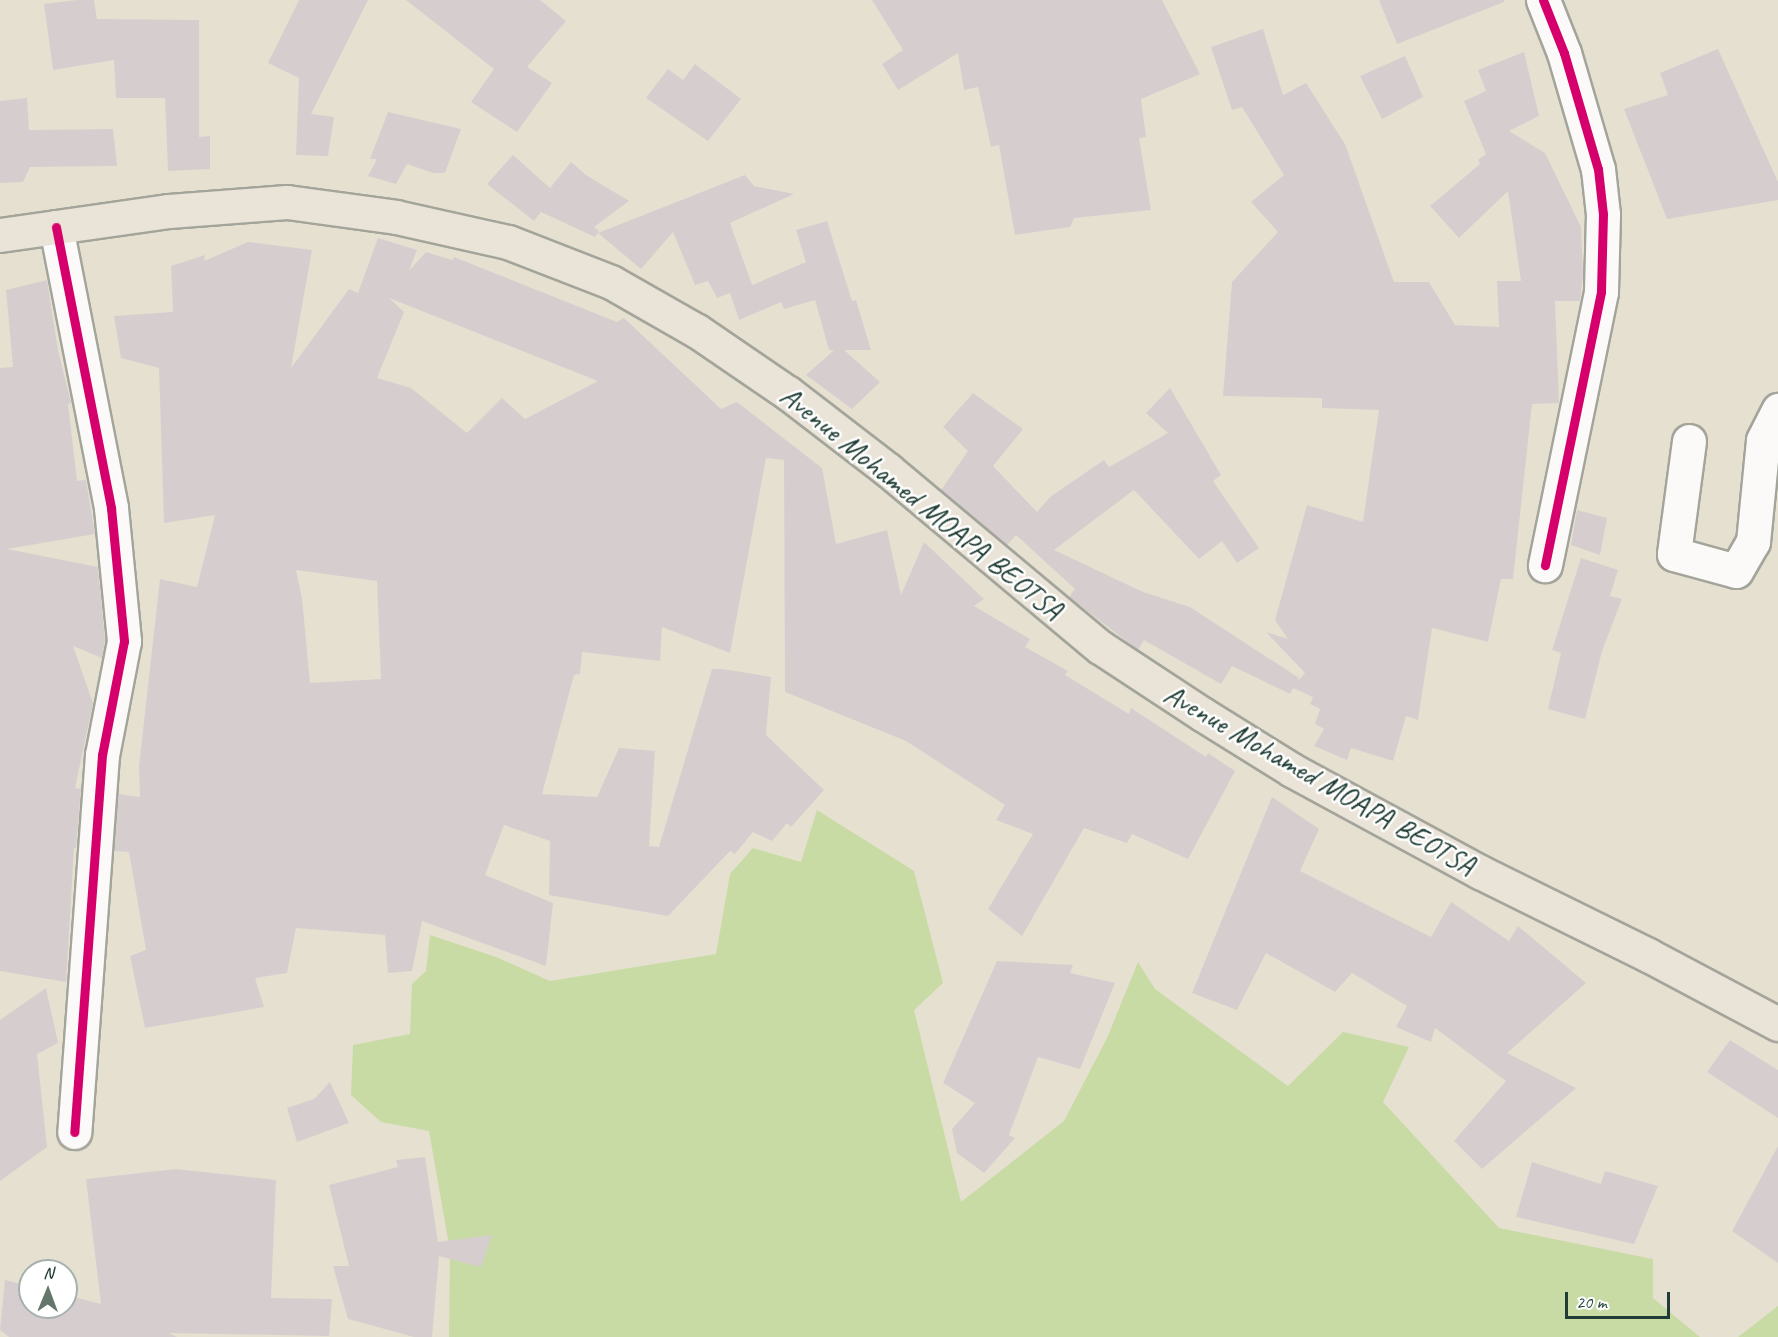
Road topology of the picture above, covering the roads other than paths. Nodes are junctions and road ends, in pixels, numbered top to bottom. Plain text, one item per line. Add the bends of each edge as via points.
1 (1543, 0) edge
2 (56, 227) junction
3 (0, 235) edge
4 (1778, 410) edge
5 (1689, 441) dead end
6 (1545, 565) dead end
7 (1778, 1024) edge
8 (74, 1132) dead end

1 - 6 street via 1564,53 1598,169 1603,214 1601,292
2 - 3 main road, Avenue Mohamed MOAPA BEOTSA
2 - 7 main road, Avenue Mohamed MOAPA BEOTSA via 169,211 287,202 396,217 508,242 611,282 697,331 788,393 897,477 1100,647 1202,714 1292,770 1480,872
2 - 8 street via 111,508 124,641 102,755
4 - 5 street via 1763,440 1753,542 1736,571 1674,554

